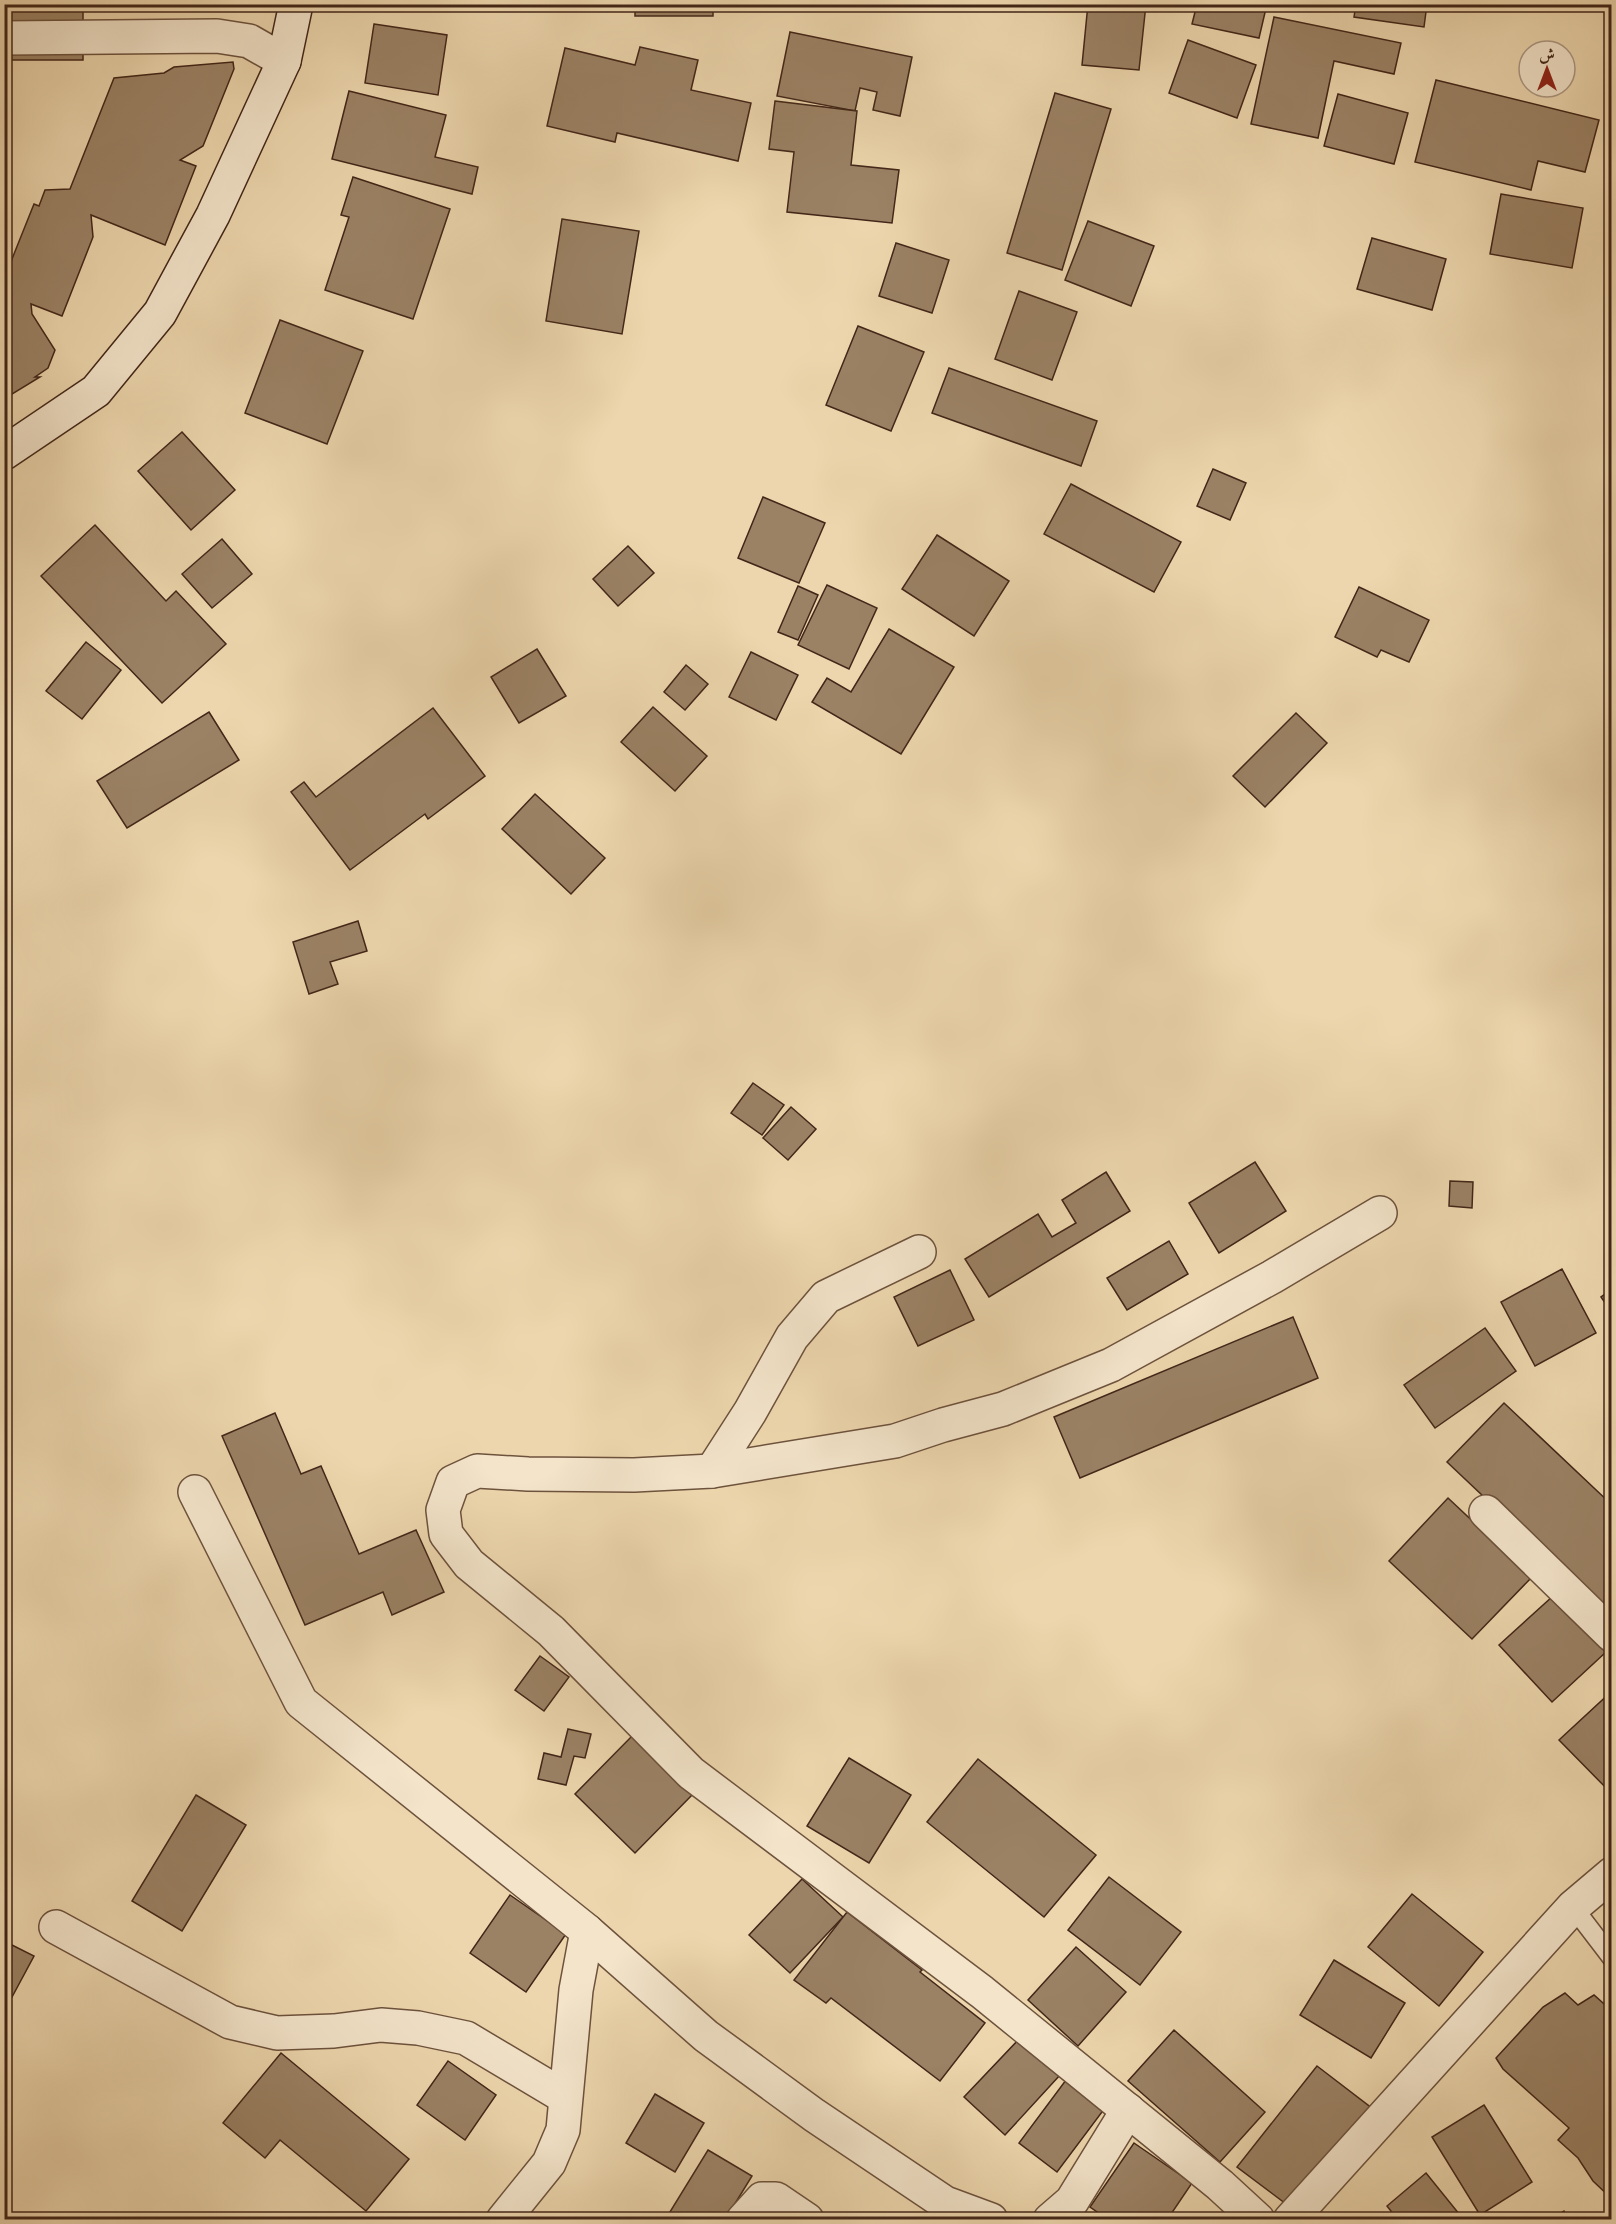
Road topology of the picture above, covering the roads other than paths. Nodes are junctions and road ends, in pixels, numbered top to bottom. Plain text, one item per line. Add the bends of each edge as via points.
1 (296, 4) edge
2 (4, 38) edge
3 (284, 61) junction
4 (4, 453) edge
5 (1380, 1213) dead end
6 (919, 1252) dead end
7 (712, 1471) junction
8 (195, 1492) dead end
9 (1486, 1512) dead end
10 (1611, 1635) edge
11 (1611, 1875) edge
12 (1573, 1907) junction
13 (57, 1927) dead end
14 (587, 1930) junction
15 (1611, 1958) edge
16 (566, 2097) junction
17 (1128, 2110) junction
18 (503, 2220) edge
19 (742, 2220) edge
20 (807, 2220) edge
21 (991, 2220) edge
22 (1050, 2220) edge
23 (1258, 2220) edge
24 (1290, 2220) edge

1 - 3 street
2 - 3 street via 217,36 249,41
3 - 4 street via 213,215 160,313 96,391
5 - 7 street via 1111,1365 1003,1409 895,1441
6 - 7 street via 826,1297 792,1336
7 - 17 street via 634,1475 477,1471 453,1482 443,1510 446,1534 469,1564 551,1631 691,1773 982,1992
8 - 14 street via 302,1702
9 - 10 street
11 - 12 street
12 - 15 lane
12 - 24 street
13 - 16 street via 230,2022 277,2033 381,2025 466,2038
14 - 16 street via 576,1990
14 - 21 street via 706,2036 814,2115 945,2203
16 - 18 street via 564,2130 549,2163
17 - 22 street via 1072,2201
17 - 23 street
19 - 20 street via 762,2199 776,2199

